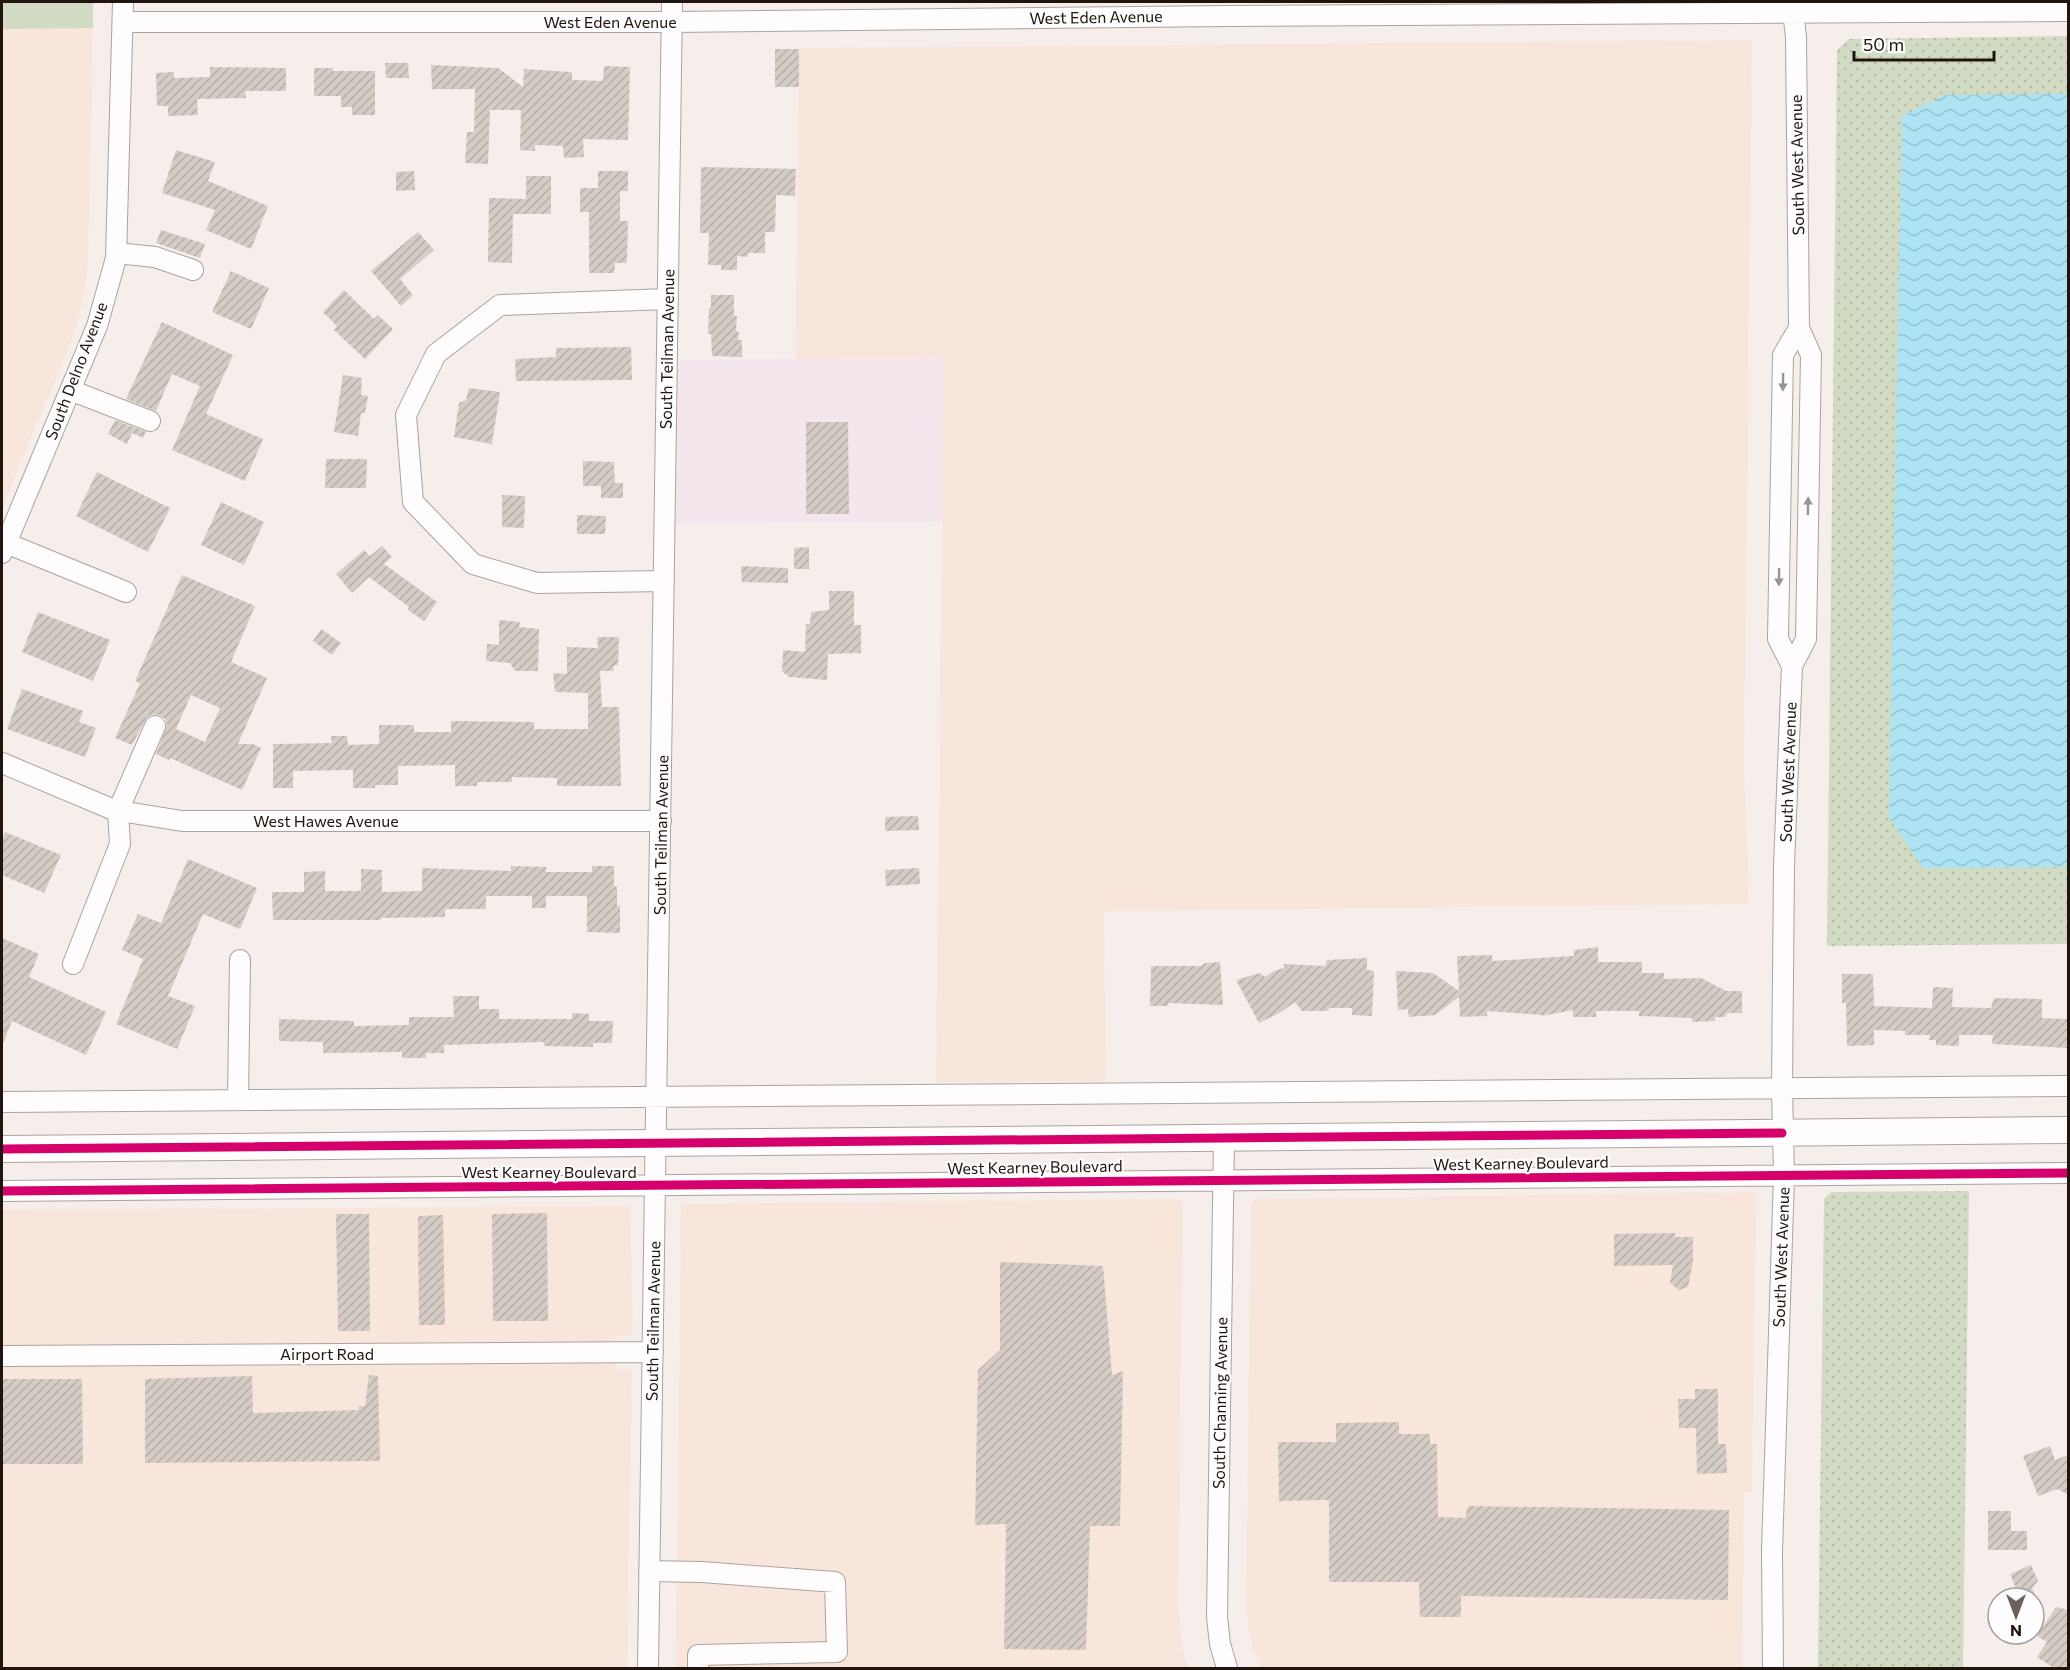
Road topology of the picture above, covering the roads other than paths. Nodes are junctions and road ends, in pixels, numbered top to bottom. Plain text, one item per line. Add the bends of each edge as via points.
1 (123, 2) edge
2 (672, 2) edge
3 (1792, 7) edge
4 (1228, 9) edge
5 (2068, 11) edge
6 (123, 22) junction
7 (672, 22) junction
8 (117, 253) junction
9 (193, 270) dead end
10 (668, 299) junction
11 (1799, 328) junction
12 (70, 390) junction
13 (150, 421) dead end
14 (4, 548) edge
15 (664, 581) junction
16 (126, 592) dead end
17 (1792, 666) junction
18 (154, 726) dead end
19 (2, 763) edge
20 (118, 811) junction
21 (661, 820) junction
22 (240, 960) dead end
23 (73, 964) dead end
24 (2068, 1086) edge
25 (1782, 1088) junction
26 (657, 1097) junction
27 (238, 1100) junction
28 (2, 1102) edge
29 (2068, 1130) edge
30 (1782, 1133) junction
31 (1224, 1137) junction
32 (656, 1142) junction
33 (2, 1149) edge
34 (2068, 1173) edge
35 (1784, 1176) junction
36 (1223, 1181) junction
37 (655, 1186) junction
38 (2, 1191) edge
39 (653, 1352) junction
40 (2, 1356) edge
41 (649, 1571) junction
42 (648, 1668) edge
43 (698, 1668) edge
44 (1227, 1668) edge
45 (1773, 1668) edge

1 - 6 street, South Delno Avenue
2 - 7 street, South Teilman Avenue
3 - 4 street, West Eden Avenue
3 - 5 street, West Eden Avenue
3 - 11 street, South West Avenue via 1796,37
4 - 7 street, West Eden Avenue
6 - 7 street, West Eden Avenue
6 - 8 street, South Delno Avenue
7 - 10 street, South Teilman Avenue
8 - 9 street via 155,257
8 - 12 street, South Delno Avenue via 97,326
10 - 15 street, South Teilman Avenue
10 - 15 street via 500,305 436,354 406,415 413,502 472,564 537,583
17 -> 11 street, South West Avenue via 1806,639 1810,355
11 -> 17 street, South West Avenue via 1783,355 1778,639
12 - 13 street
12 - 14 street, South Delno Avenue
14 - 16 street
15 - 21 street, South Teilman Avenue
17 - 25 street, South West Avenue via 1784,866
18 - 20 street
19 - 20 street, West Hawes Avenue
20 - 21 street, West Hawes Avenue via 182,821
20 - 23 street via 120,844
21 - 26 street, South Teilman Avenue
22 - 27 street
24 - 25 street
25 - 26 street
25 - 30 street, South West Avenue
26 - 27 street
26 - 32 street, South Teilman Avenue
27 - 28 street
29 - 30 main road, West Kearney Boulevard
30 - 31 main road, West Kearney Boulevard
30 - 35 street, South West Avenue
31 - 32 main road, West Kearney Boulevard
31 - 36 street, South Channing Avenue
32 - 33 main road, West Kearney Boulevard
32 - 37 street, South Teilman Avenue
34 - 35 street, West Kearney Boulevard
35 - 36 street, West Kearney Boulevard
35 - 45 street, South West Avenue via 1772,1551
36 - 37 street, West Kearney Boulevard
36 - 44 street, South Channing Avenue via 1217,1617
37 - 38 street, West Kearney Boulevard
37 - 39 street, South Teilman Avenue
39 - 40 street, Airport Road
39 - 41 street, South Teilman Avenue
41 - 42 street, South Teilman Avenue
41 - 43 street via 834,1582 837,1652 698,1655

